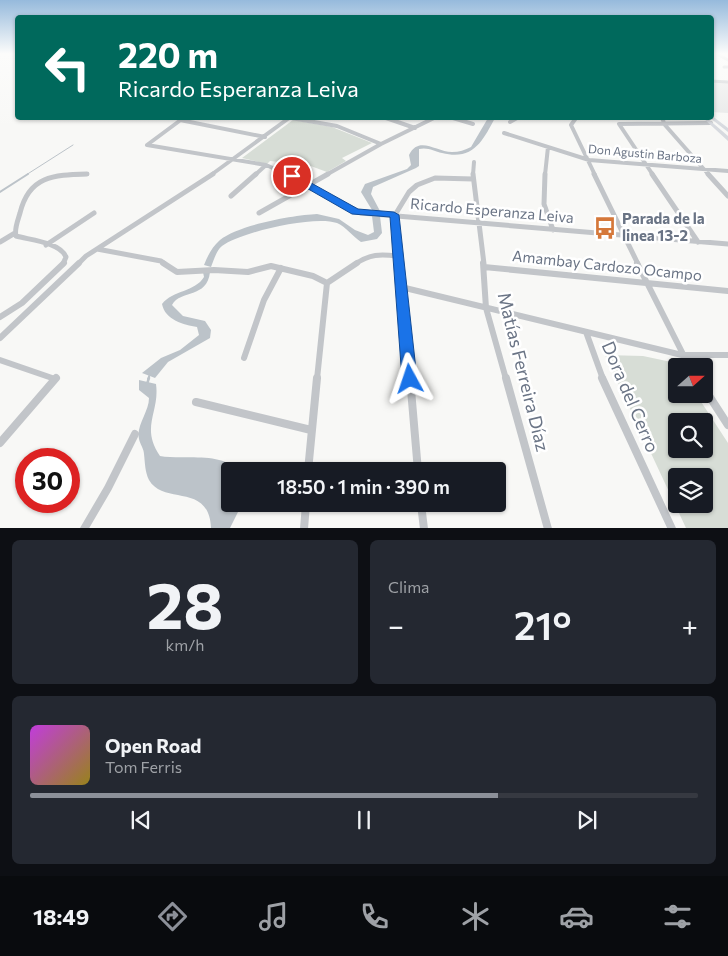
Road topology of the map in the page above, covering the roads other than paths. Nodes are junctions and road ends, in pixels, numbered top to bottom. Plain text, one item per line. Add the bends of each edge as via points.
1 (714, 81) edge
2 (728, 82) edge
3 (714, 119) edge
4 (181, 120) edge
5 (187, 120) edge
6 (287, 120) edge
7 (302, 120) edge
8 (392, 120) edge
9 (424, 120) edge
10 (429, 120) edge
11 (460, 120) edge
12 (514, 120) edge
13 (575, 120) edge
14 (663, 120) edge
15 (707, 120) edge
16 (510, 122) dead end
17 (711, 123) junction
18 (473, 124) dead end
19 (665, 125) junction
20 (413, 127) junction
21 (728, 131) edge
22 (504, 133) dead end
23 (265, 137) junction
24 (728, 139) edge
25 (381, 144) junction
26 (548, 147) junction
27 (236, 159) junction
28 (589, 160) junction
29 (474, 162) dead end
30 (266, 165) junction
31 (645, 165) junction
32 (704, 169) junction
33 (728, 171) edge
34 (87, 174) dead end
35 (473, 179) junction
36 (311, 184) junction
37 (231, 196) dead end
38 (728, 196) edge
39 (94, 213) dead end
40 (259, 213) dead end
41 (394, 215) junction
42 (478, 222) junction
43 (553, 230) junction
44 (15, 233) junction
45 (624, 235) junction
46 (0, 242) edge
47 (698, 242) junction
48 (728, 244) edge
49 (46, 245) junction
50 (97, 249) junction
51 (397, 256) junction
52 (484, 267) junction
53 (281, 268) junction
54 (326, 283) junction
55 (648, 283) junction
56 (401, 287) junction
57 (728, 291) edge
58 (486, 308) junction
59 (0, 318) edge
60 (586, 332) junction
61 (0, 338) edge
62 (682, 355) junction
63 (728, 355) edge
64 (244, 358) dead end
65 (684, 358) edge
66 (0, 360) edge
67 (196, 402) dead end
68 (713, 402) edge
69 (728, 425) edge
70 (311, 430) junction
71 (135, 434) dead end
72 (0, 443) edge
73 (309, 462) edge
74 (417, 462) edge
75 (305, 512) edge
76 (422, 512) edge
77 (84, 528) edge
78 (304, 528) edge
79 (424, 528) edge
80 (548, 528) edge
81 (672, 528) edge

1 - 2 street
3 - 21 street
4 - 27 street, Ricardo Esperanza Leiva via 147,145
5 - 23 street
6 - 23 street
7 - 25 street via 337,126
8 - 20 street
9 - 20 street
10 - 20 street
11 - 18 street
12 - 16 street
13 - 28 street via 572,128
14 - 19 street
15 - 17 street
17 - 19 street
17 - 24 street
19 - 31 street via 619,124
19 - 32 street
20 - 25 street
22 - 26 street, Don Agustin Barboza
23 - 27 street
25 - 36 street
26 - 28 street, Don Agustin Barboza
26 - 43 street via 543,194
27 - 30 street, Ricardo Esperanza Leiva
27 - 50 street
28 - 31 street, Don Agustin Barboza
28 - 45 street
29 - 35 street, Matías Ferreira Díaz
30 - 36 street, Ricardo Esperanza Leiva
30 - 37 street
31 - 32 street, Don Agustin Barboza
31 - 47 street
32 - 33 street, Don Agustin Barboza
32 - 38 street
34 - 44 street via 59,176 31,186
35 - 41 street via 434,177 404,195
35 - 42 street, Matías Ferreira Díaz
36 - 40 street
36 - 41 street, Ricardo Esperanza Leiva via 356,212
39 - 49 street
41 - 42 street, Ricardo Esperanza Leiva
41 - 51 street
42 - 43 street, Ricardo Esperanza Leiva
42 - 52 street, Matías Ferreira Díaz
43 - 45 street, Ricardo Esperanza Leiva
44 - 46 street
44 - 49 street via 22,240
45 - 47 street, Ricardo Esperanza Leiva
45 - 55 street
47 - 48 street, Ricardo Esperanza Leiva
49 - 59 street via 64,252 63,265 22,303
50 - 53 street via 161,261 177,272 248,272 265,266
50 - 61 street
51 - 54 street via 367,256
51 - 56 street
52 - 55 street, Amambay Cardozo Ocampo
52 - 58 street, Matías Ferreira Díaz
53 - 54 street via 313,276
53 - 64 street via 272,280
54 - 70 street
55 - 57 street, Amambay Cardozo Ocampo
55 - 62 street
56 - 58 street
56 - 74 street
58 - 60 street
58 - 80 street, Matías Ferreira Díaz
60 - 62 street
60 - 81 street, Dora del Cerro via 596,365
62 - 63 street
62 - 65 street
66 - 72 street via 56,378
67 - 70 street
68 - 69 street
70 - 73 street
71 - 77 street
75 - 78 street
76 - 79 street

